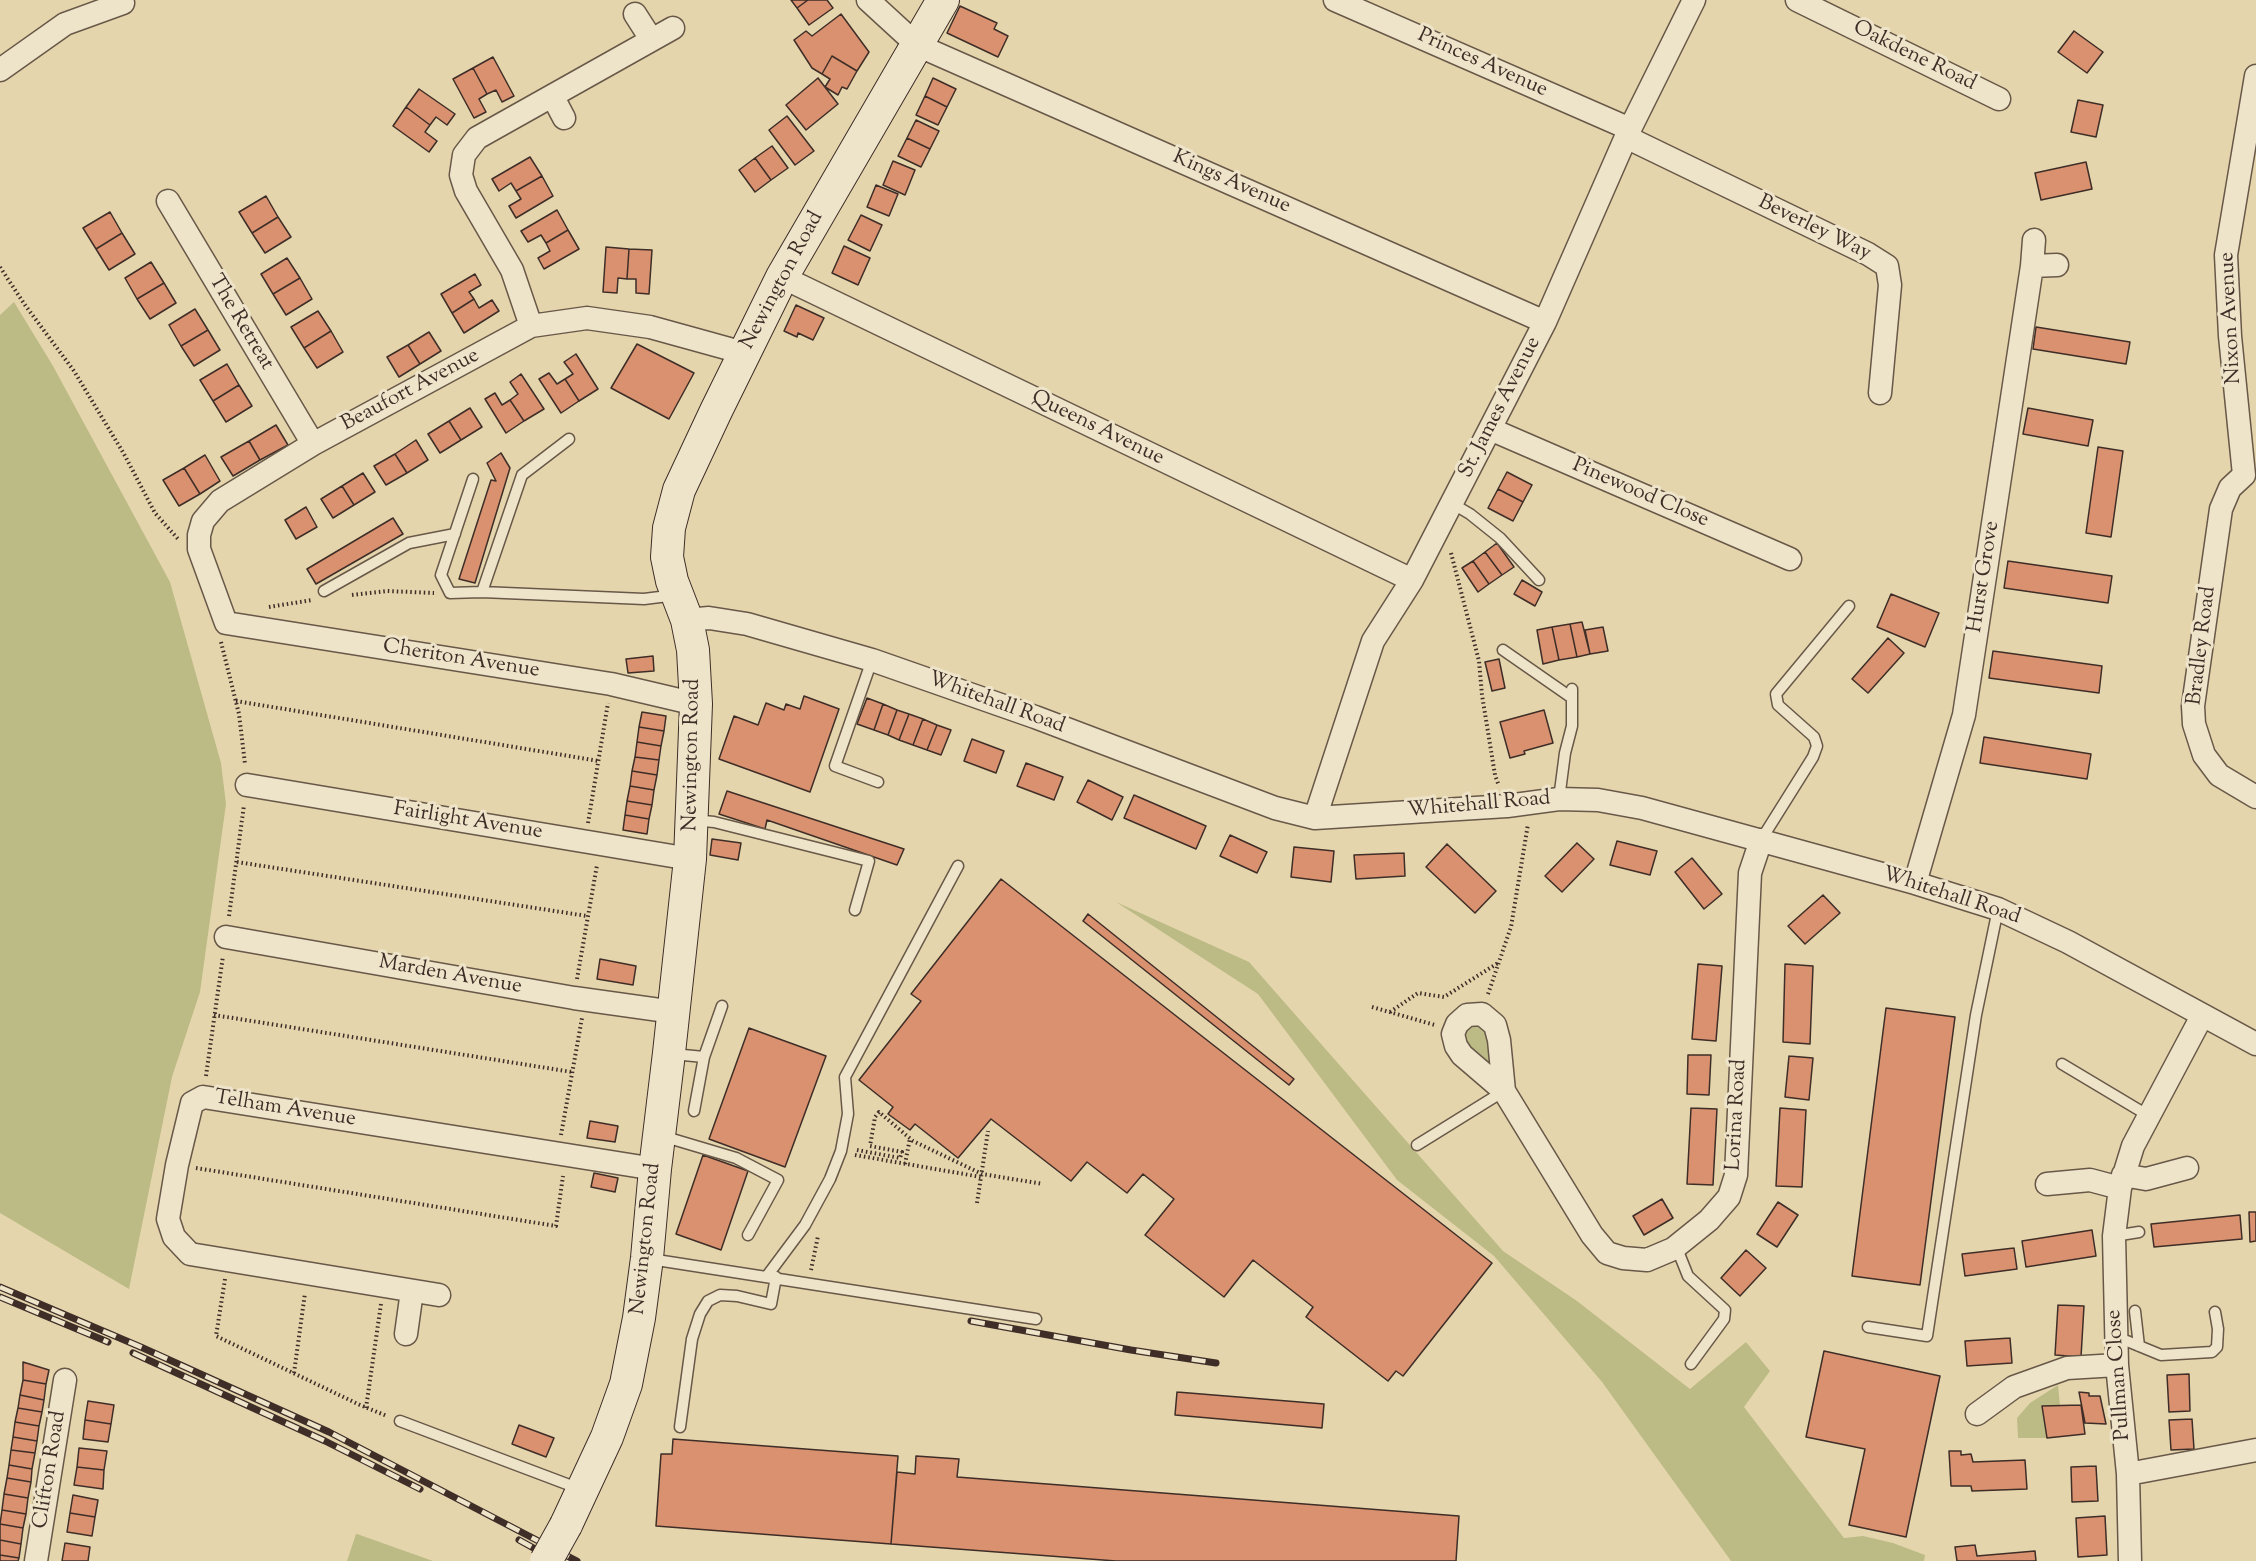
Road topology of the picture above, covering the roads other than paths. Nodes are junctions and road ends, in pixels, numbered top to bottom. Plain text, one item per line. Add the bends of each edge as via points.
1 (867, 0) edge
2 (943, 0) edge
3 (1335, 0) edge
4 (1694, 0) edge
5 (1797, 0) edge
6 (123, 3) dead end
7 (635, 14) dead end
8 (674, 28) dead end
9 (651, 39) junction
10 (917, 45) junction
11 (0, 70) edge
12 (2256, 76) edge
13 (553, 97) junction
14 (1999, 99) dead end
15 (564, 118) dead end
16 (1628, 133) junction
17 (168, 201) dead end
18 (2034, 240) dead end
19 (2057, 265) dead end
20 (2032, 266) junction
21 (782, 277) junction
22 (1545, 322) junction
23 (531, 326) junction
24 (744, 353) junction
25 (1880, 393) dead end
26 (1490, 429) junction
27 (569, 440) dead end
28 (313, 444) junction
29 (473, 479) dead end
30 (2250, 479) edge
31 (1453, 504) junction
32 (455, 534) junction
33 (1790, 559) dead end
34 (1412, 580) junction
35 (1539, 580) dead end
36 (324, 591) dead end
37 (482, 592) junction
38 (1849, 606) dead end
39 (682, 607) junction
40 (223, 629) joint
41 (1503, 650) dead end
42 (872, 660) junction
43 (696, 704) junction
44 (878, 782) dead end
45 (247, 785) road end
46 (2256, 797) edge
47 (1559, 799) junction
48 (1315, 818) junction
49 (693, 820) junction
50 (1761, 840) junction
51 (690, 859) junction
52 (958, 866) dead end
53 (1915, 883) junction
54 (1998, 909) junction
55 (855, 910) dead end
56 (226, 937) road end
57 (722, 1006) dead end
58 (674, 1012) junction
59 (2202, 1016) junction
60 (2256, 1044) edge
61 (669, 1053) junction
62 (704, 1057) junction
63 (2062, 1064) dead end
64 (1504, 1091) junction
65 (694, 1111) dead end
66 (2149, 1116) junction
67 (659, 1135) junction
68 (1417, 1145) dead end
69 (2187, 1168) dead end
70 (655, 1169) junction
71 (2122, 1182) junction
72 (2047, 1184) dead end
73 (2139, 1232) dead end
74 (748, 1234) dead end
75 (2114, 1236) junction
76 (1676, 1246) junction
77 (647, 1258) junction
78 (772, 1277) junction
79 (412, 1291) junction
80 (439, 1295) dead end
81 (2135, 1311) dead end
82 (2215, 1312) dead end
83 (1036, 1318) dead end
84 (1868, 1327) dead end
85 (406, 1334) dead end
86 (2116, 1341) junction
87 (2139, 1346) junction
88 (1691, 1364) dead end
89 (2117, 1365) junction
90 (65, 1380) dead end
91 (1977, 1414) dead end
92 (400, 1421) road end
93 (680, 1427) dead end
94 (2256, 1450) edge
95 (2128, 1474) junction
96 (584, 1491) junction
97 (36, 1561) edge
98 (546, 1561) edge
99 (2130, 1561) edge

1 - 10 street, Kings Avenue
2 - 10 main road, Newington Road
3 - 16 street, Princes Avenue
4 - 16 street, St. James Avenue
5 - 14 street, Oakdene Road
6 - 11 street via 65,24
7 - 9 street
8 - 9 street
9 - 13 street
10 - 21 main road, Newington Road
10 - 22 street, Kings Avenue
12 - 30 street, Nixon Avenue via 2226,255 2230,336
13 - 15 street
13 - 23 street via 477,138 464,155 461,175 466,191 512,270
16 - 22 street, St. James Avenue
16 - 25 street, Beverley Way via 1887,266 1890,285
17 - 28 street, The Retreat
18 - 20 street, Hurst Grove
19 - 20 street
20 - 53 street, Hurst Grove via 1964,715
21 - 24 main road, Newington Road
21 - 34 street, Queens Avenue
22 - 26 street, St. James Avenue
23 - 24 street, Beaufort Avenue via 587,318 650,327
23 - 28 street, Beaufort Avenue
24 - 39 main road, Newington Road via 679,490 669,528 667,557
26 - 31 street, St. James Avenue
26 - 33 street, Pinewood Close
27 - 37 lane via 522,475
28 - 40 street, Beaufort Avenue via 219,501 203,521 199,549
29 - 32 lane
30 - 46 street, Bradley Road via 2230,488 2221,509 2193,706 2194,724 2204,754 2219,775
31 - 34 street, St. James Avenue
31 - 35 lane via 1500,538
32 - 36 lane via 410,543
32 - 37 lane via 441,575 450,593
34 - 48 street, St. James Avenue via 1373,641
37 - 39 lane via 645,599
38 - 50 lane via 1776,694 1778,705 1814,737 1817,746
39 - 42 street, Whitehall Road via 709,618 747,624
39 - 43 main road, Newington Road via 693,650
40 - 43 street, Cheriton Avenue via 611,684
41 - 47 lane via 1572,693 1572,726
42 - 44 lane via 835,766
42 - 48 street, Whitehall Road via 1275,808
43 - 49 main road, Newington Road
45 - 51 street, Fairlight Avenue
47 - 48 street, Whitehall Road
47 - 50 street, Whitehall Road via 1598,800 1642,808
49 - 51 main road, Newington Road
49 - 55 lane via 869,861
50 - 53 street, Whitehall Road
50 - 76 street, Lorina Road via 1750,873 1736,1175 1729,1197 1709,1220
51 - 58 main road, Newington Road
52 - 78 lane via 845,1077 848,1114 841,1151 805,1225
53 - 54 street, Whitehall Road
54 - 59 street, Whitehall Road via 2068,942
54 - 84 lane via 1976,1015 1927,1336
56 - 58 street, Marden Avenue
57 - 62 lane
58 - 61 main road, Newington Road
59 - 60 street, Whitehall Road
59 - 66 street, Pullman Close
61 - 62 lane
61 - 67 main road, Newington Road
62 - 65 lane
63 - 66 lane
64 - 64 street, Lorina Road via 1456,1046 1456,1024 1467,1015 1482,1014 1495,1024
64 - 68 lane
64 - 76 street, Lorina Road via 1607,1253 1647,1260
66 - 71 street, Pullman Close via 2133,1146
67 - 70 main road, Newington Road
67 - 74 lane via 736,1158 778,1180
69 - 71 street
70 - 77 main road, Newington Road
70 - 79 street, Telham Avenue via 203,1097 192,1102 168,1219 174,1237 190,1254
71 - 72 street
71 - 75 street, Pullman Close
73 - 75 lane
75 - 86 street, Pullman Close
76 - 88 lane via 1688,1276 1725,1310 1724,1319
77 - 78 lane
77 - 96 main road, Newington Road via 626,1384
78 - 83 lane
78 - 93 lane via 771,1304 720,1295 708,1301 700,1314 692,1340
79 - 80 street, Telham Avenue
79 - 85 street
81 - 87 lane
82 - 87 lane via 2217,1347 2212,1352 2161,1355
86 - 87 lane
86 - 89 street, Pullman Close
89 - 91 street via 2067,1368 2014,1388
89 - 95 street, Pullman Close
90 - 97 street, Clifton Road
92 - 96 lane
94 - 95 street
95 - 99 street, Pullman Close
96 - 98 main road, Newington Road, bridge

